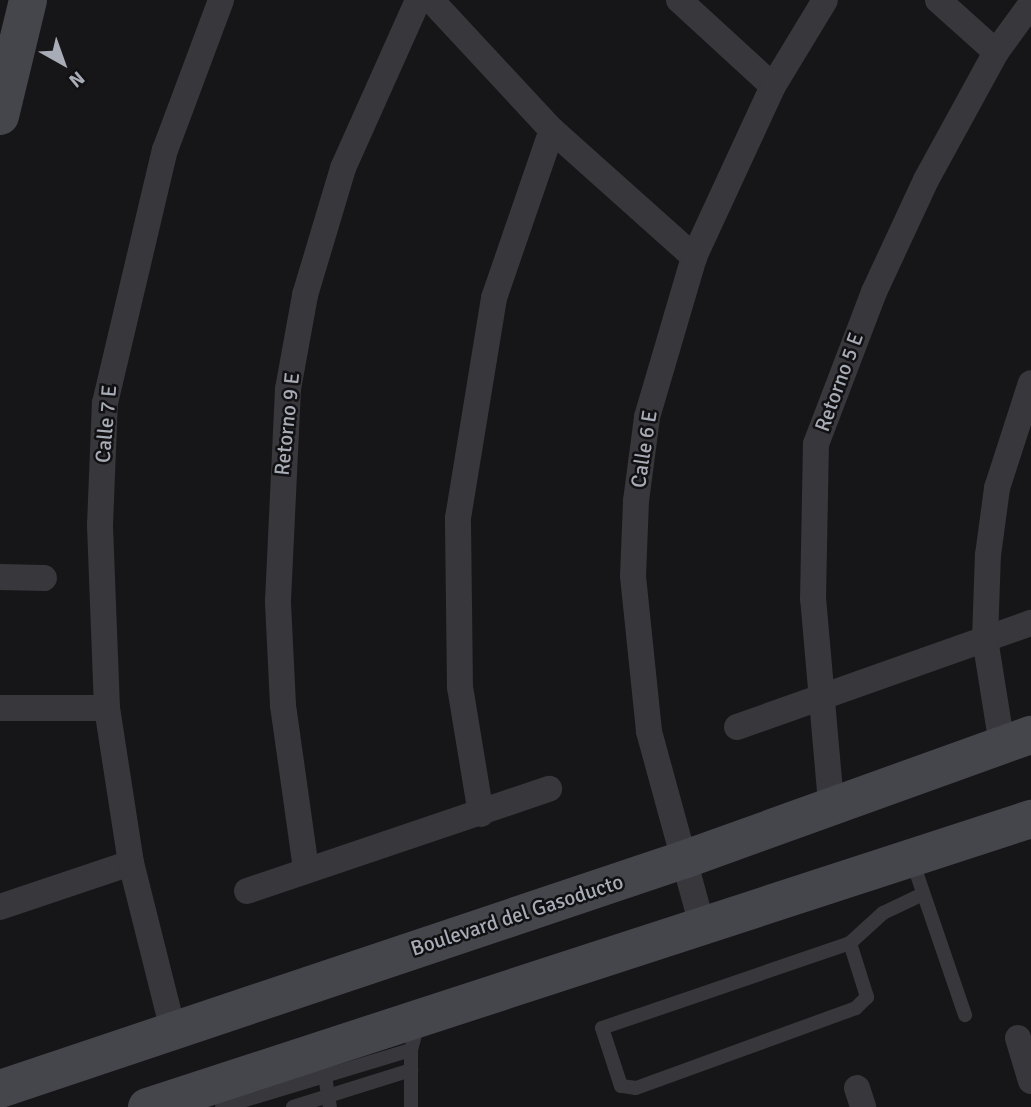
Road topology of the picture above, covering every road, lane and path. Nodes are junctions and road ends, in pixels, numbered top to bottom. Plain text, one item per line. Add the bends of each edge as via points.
1 (28, 0) edge
2 (221, 0) edge
3 (418, 0) edge
4 (431, 0) edge
5 (679, 0) edge
6 (825, 0) edge
7 (938, 0) edge
8 (1031, 4) edge
9 (996, 52) junction
10 (773, 86) junction
11 (0, 116) edge
12 (552, 130) junction
13 (694, 257) junction
14 (1031, 383) edge
15 (0, 577) edge
16 (44, 578) dead end
17 (1031, 623) edge
18 (985, 639) junction
19 (820, 698) junction
20 (0, 708) edge
21 (107, 708) junction
22 (737, 727) dead end
23 (1016, 740) edge
24 (549, 789) dead end
25 (831, 803) junction
26 (481, 814) junction
27 (1031, 819) edge
28 (683, 860) junction
29 (131, 863) junction
30 (306, 869) junction
31 (918, 876) junction
32 (247, 891) dead end
33 (0, 907) edge
34 (703, 929) junction
35 (850, 943) junction
36 (965, 1015) dead end
37 (173, 1030) junction
38 (415, 1035) junction
39 (1018, 1038) dead end
40 (411, 1070) junction
41 (325, 1076) junction
42 (1031, 1082) edge
43 (0, 1089) edge
44 (329, 1101) edge
45 (147, 1107) edge
46 (222, 1107) edge
47 (293, 1107) edge
48 (411, 1107) edge

1 - 11 street
2 - 21 street, Calle 7 E via 165,150 105,403 100,525
3 - 30 street, Retorno 9 E via 343,168 305,295 288,389 278,601 283,705
4 - 12 street
5 - 10 street
6 - 10 street, Calle 6 E
7 - 9 street
8 - 9 street, Retorno 5 E
9 - 19 street, Retorno 5 E via 874,292 816,444 813,599
10 - 13 street, Calle 6 E
12 - 13 street
12 - 26 street via 494,298 457,518 460,687
13 - 28 street, Calle 6 E via 647,417 633,576 649,732
14 - 18 street via 997,488
15 - 16 street
17 - 18 street
18 - 19 street
18 - 23 street
19 - 22 street
19 - 25 street, Retorno 5 E
20 - 21 street
21 - 29 street, Calle 7 E
23 - 25 street, Boulevard del Gasoducto
24 - 26 street
25 - 28 street, Boulevard del Gasoducto
26 - 30 street
27 - 31 street
28 - 34 street, Calle 6 E
28 - 37 street, Boulevard del Gasoducto
29 - 33 street
29 - 37 street, Calle 7 E
30 - 32 street
31 - 34 street
31 - 35 lane
31 - 36 lane
34 - 38 street
35 - 35 lane via 602,1028 621,1086 636,1088 856,1008 867,998
37 - 43 street, Boulevard del Gasoducto
38 - 40 lane
38 - 41 lane
38 - 45 street
39 - 42 street
40 - 44 lane
40 - 48 lane
41 - 44 lane
41 - 46 lane
44 - 47 lane

